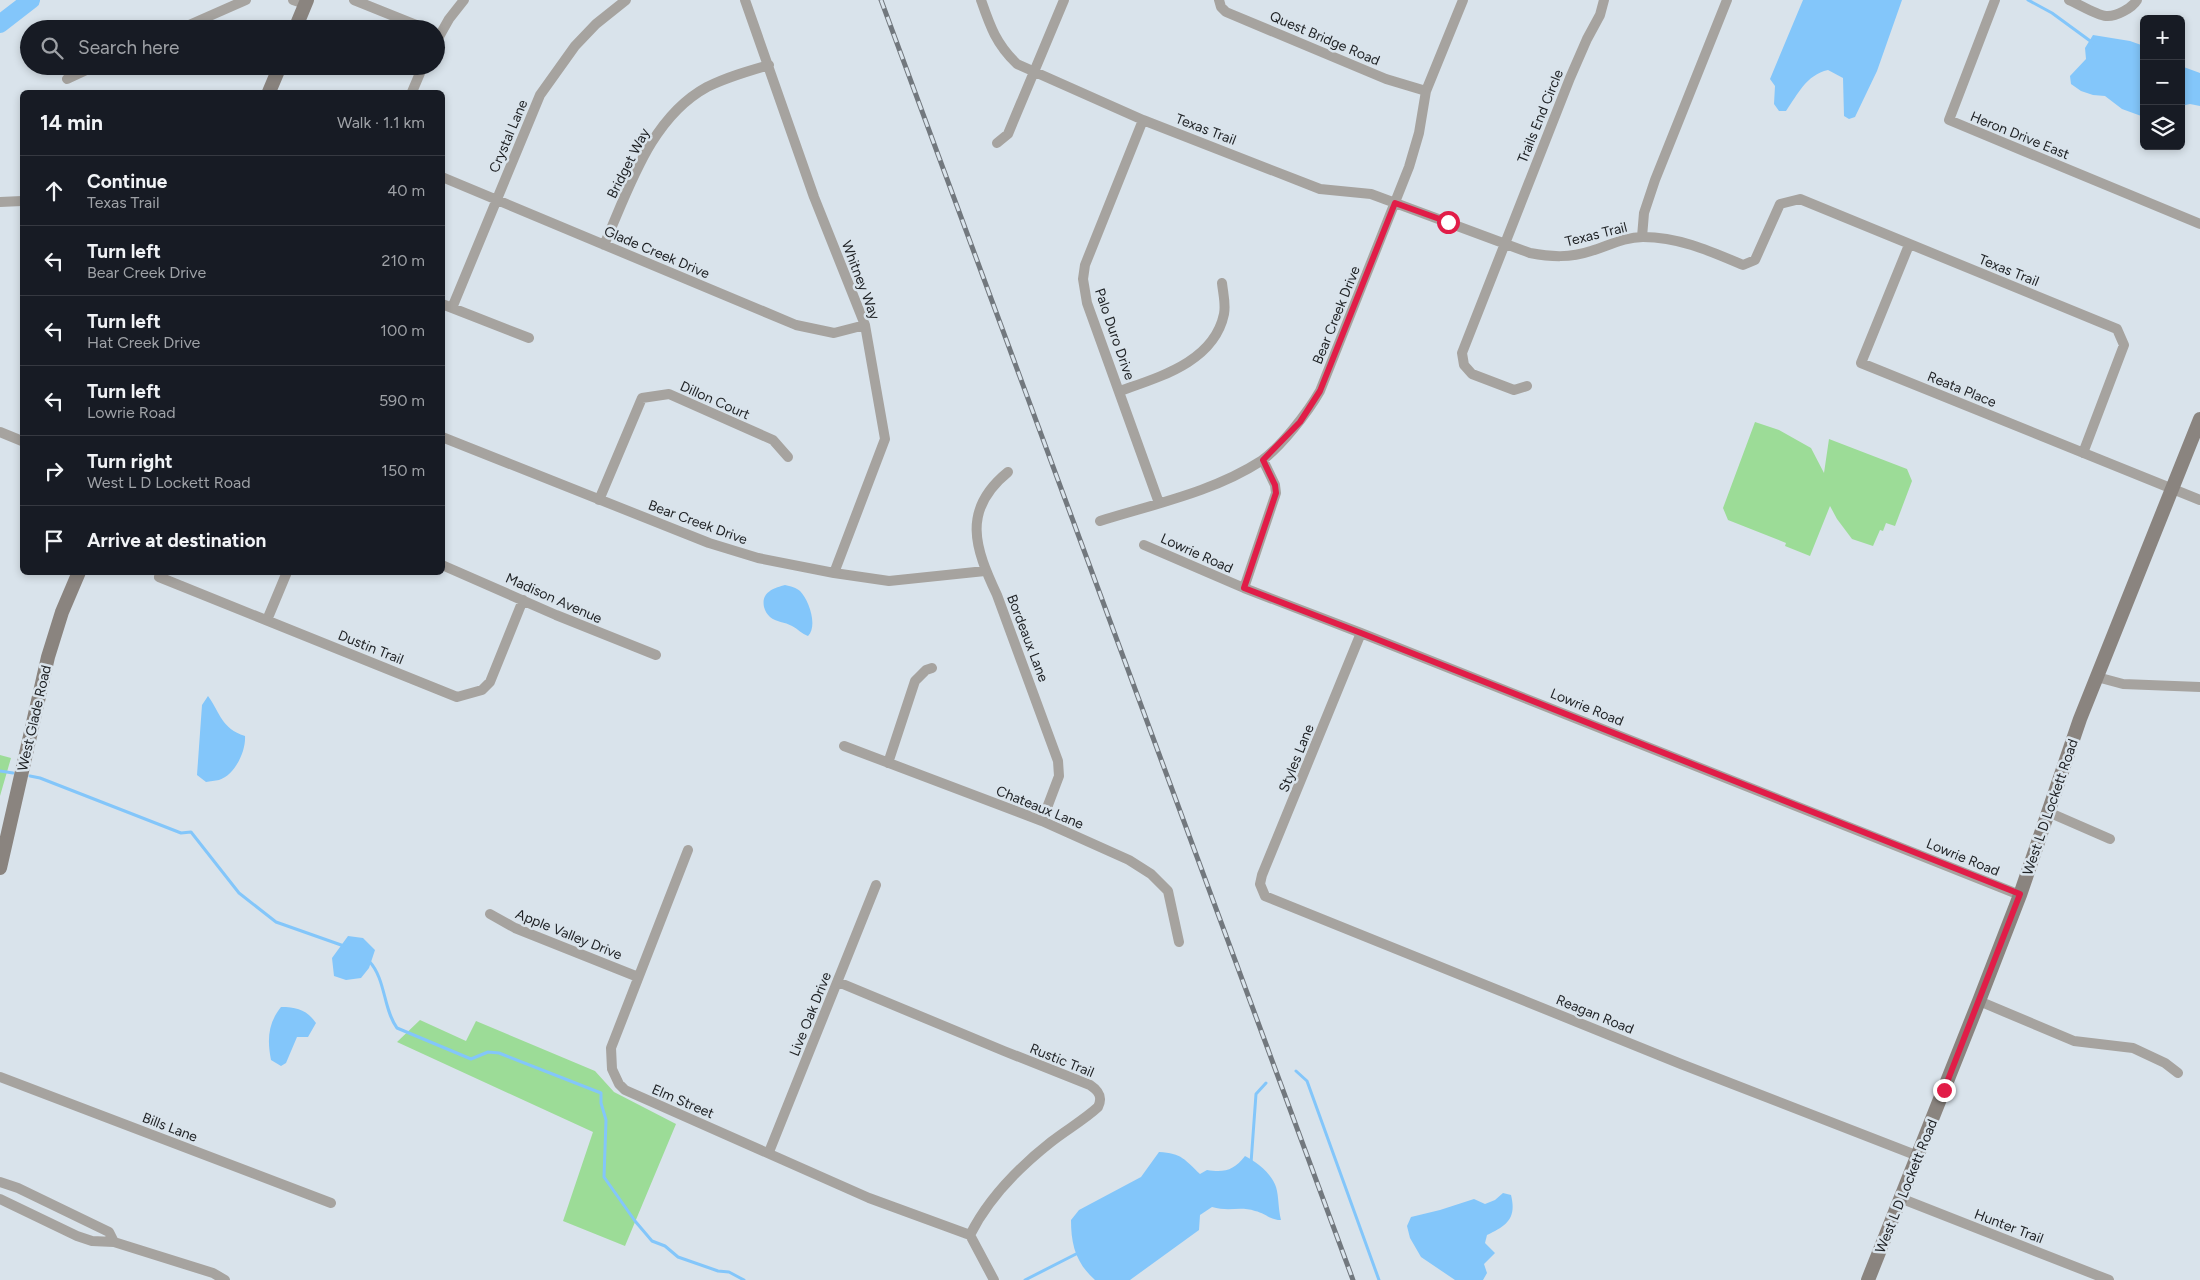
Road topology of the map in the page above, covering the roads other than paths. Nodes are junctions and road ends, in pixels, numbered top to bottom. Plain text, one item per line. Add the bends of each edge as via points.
1 (246, 0) edge
2 (354, 0) edge
3 (464, 0) edge
4 (626, 0) edge
5 (745, 0) edge
6 (981, 0) edge
7 (1064, 0) edge
8 (1463, 0) edge
9 (1604, 0) edge
10 (1728, 0) edge
11 (1995, 0) edge
12 (2069, 0) edge
13 (2137, 0) edge
14 (302, 1) edge
15 (1218, 1) edge
16 (200, 20) edge
17 (297, 20) edge
18 (404, 20) edge
19 (445, 25) edge
20 (769, 65) junction
21 (1036, 70) junction
22 (76, 75) edge
23 (276, 75) edge
24 (419, 75) edge
25 (67, 79) dead end
26 (270, 90) edge
27 (413, 90) edge
28 (1426, 90) junction
29 (1143, 120) junction
30 (997, 143) dead end
31 (445, 178) edge
32 (497, 200) junction
33 (20, 201) edge
34 (0, 202) edge
35 (1395, 203) junction
36 (2200, 224) edge
37 (1642, 237) junction
38 (1504, 244) junction
39 (604, 245) junction
40 (1910, 245) junction
41 (1222, 284) dead end
42 (447, 306) edge
43 (865, 324) junction
44 (529, 338) dead end
45 (1526, 386) dead end
46 (1120, 391) junction
47 (2200, 419) edge
48 (0, 432) edge
49 (445, 438) edge
50 (20, 440) edge
51 (2083, 452) junction
52 (788, 456) dead end
53 (1263, 460) junction
54 (1008, 472) dead end
55 (2171, 488) junction
56 (599, 500) junction
57 (2200, 500) edge
58 (1159, 502) junction
59 (1100, 521) dead end
60 (1144, 544) dead end
61 (445, 565) edge
62 (985, 570) junction
63 (834, 573) junction
64 (78, 575) edge
65 (160, 575) edge
66 (285, 575) edge
67 (1244, 588) junction
68 (523, 600) junction
69 (268, 620) junction
70 (1361, 633) junction
71 (656, 654) dead end
72 (932, 668) dead end
73 (2098, 676) junction
74 (2200, 686) edge
75 (844, 746) dead end
76 (888, 763) junction
77 (2048, 812) junction
78 (1042, 821) junction
79 (2110, 839) dead end
80 (688, 850) dead end
81 (0, 868) edge
82 (876, 885) dead end
83 (1264, 893) joint
84 (2020, 894) junction
85 (490, 914) dead end
86 (1178, 942) dead end
87 (638, 977) junction
88 (838, 982) junction
89 (1980, 1001) junction
90 (2178, 1073) dead end
91 (0, 1077) edge
92 (769, 1152) junction
93 (1918, 1156) junction
94 (0, 1182) edge
95 (18, 1188) junction
96 (1900, 1198) junction
97 (0, 1199) edge
98 (331, 1203) dead end
99 (11, 1204) junction
100 (55, 1206) junction
101 (47, 1222) junction
102 (970, 1235) junction
103 (114, 1242) junction
104 (225, 1280) edge
105 (994, 1280) edge
106 (1868, 1280) edge
107 (2109, 1280) edge

1 - 16 street
2 - 18 street
3 - 19 street
4 - 32 street, Crystal Lane via 574,46 540,95
5 - 20 street, Whitney Way
6 - 21 street, Texas Trail via 994,38 1006,54 1017,64
7 - 21 street
8 - 28 street, Bear Creek Drive
9 - 38 street, Trails End Circle
10 - 37 street via 1655,180 1644,213
11 - 36 street, Heron Drive East via 1948,120
12 - 13 street via 2106,16 2133,6
14 - 17 main road
15 - 28 street, Quest Bridge Road via 1226,12 1386,78
20 - 39 street, Bridget Way via 726,78 706,88 664,123 649,147
20 - 43 street, Whitney Way via 814,197
21 - 29 street, Texas Trail
21 - 30 street via 1008,134
22 - 25 street
23 - 26 main road
24 - 27 street
28 - 35 street, Bear Creek Drive via 1415,150
29 - 35 street, Texas Trail via 1320,189 1372,194
29 - 46 street, Palo Duro Drive via 1090,249 1082,279 1087,303
31 - 32 street, Glade Creek Drive
32 - 39 street, Glade Creek Drive
32 - 42 street, Crystal Lane
33 - 34 street
35 - 38 street, Texas Trail
35 - 53 street, Bear Creek Drive via 1320,391 1300,422
37 - 38 street, Texas Trail via 1616,241 1582,253 1552,257
37 - 40 street, Texas Trail via 1692,244 1743,265 1755,260 1780,204 1800,199
38 - 45 street, Trails End Circle via 1462,353 1464,365 1472,374 1514,390
39 - 43 street, Glade Creek Drive via 796,325 834,333
40 - 51 street, Texas Trail via 2118,329 2124,345
40 - 51 street, Reata Place via 1861,363
41 - 46 street via 1224,315 1204,349 1179,368
42 - 44 street
43 - 63 street, Whitney Way via 885,439
46 - 58 street, Palo Duro Drive
47 - 55 main road, West L D Lockett Road
48 - 50 street
49 - 56 street, Bear Creek Drive
51 - 55 street, Reata Place
52 - 56 street, Dillon Court via 773,440 669,394 642,398
53 - 58 street, Bear Creek Drive via 1220,482
53 - 67 street via 1276,493
54 - 62 street, Bordeaux Lane via 985,496 978,515 976,538
55 - 57 street, Reata Place
55 - 73 main road, West L D Lockett Road
56 - 63 street, Bear Creek Drive via 709,543 758,558
58 - 59 street, Bear Creek Drive
60 - 67 street, Lowrie Road
61 - 68 street, Madison Avenue
62 - 63 street, Bear Creek Drive via 888,581
62 - 78 street, Bordeaux Lane via 1058,761 1059,776
64 - 81 main road, West Glade Road via 48,657
65 - 69 street, Dustin Trail
66 - 69 street
67 - 70 street, Lowrie Road
68 - 69 street, Dustin Trail via 490,682 477,692 457,697
68 - 71 street, Madison Avenue
70 - 83 street, Styles Lane via 1262,875 1260,884
70 - 84 street, Lowrie Road
72 - 76 street via 915,681
73 - 74 street via 2123,684
73 - 77 main road, West L D Lockett Road
75 - 76 street, Chateaux Lane
76 - 78 street, Chateaux Lane
77 - 79 street
77 - 84 main road, West L D Lockett Road
78 - 86 street, Chateaux Lane via 1129,860 1151,874 1168,891
80 - 87 street, Elm Street
82 - 88 street, Live Oak Drive
83 - 93 street, Reagan Road via 1274,900 1681,1064
84 - 89 main road, West L D Lockett Road
85 - 87 street, Apple Valley Drive via 515,928
87 - 92 street, Elm Street via 611,1048 612,1069 618,1084 641,1098
88 - 92 street, Live Oak Drive
88 - 102 street, Rustic Trail via 1090,1085 1100,1094 1098,1107 1038,1152 998,1191 988,1202
89 - 90 street via 2074,1041 2132,1048 2165,1063
89 - 93 main road, West L D Lockett Road
91 - 98 street, Bills Lane
92 - 102 street, Elm Street via 869,1198
93 - 96 main road, West L D Lockett Road
94 - 95 street
95 - 99 street
95 - 100 street
96 - 106 main road, West L D Lockett Road
96 - 107 street, Hunter Trail
97 - 99 street
99 - 101 street
100 - 101 street
100 - 103 street via 109,1232
101 - 103 street via 92,1241
102 - 105 street
103 - 104 street via 204,1270

